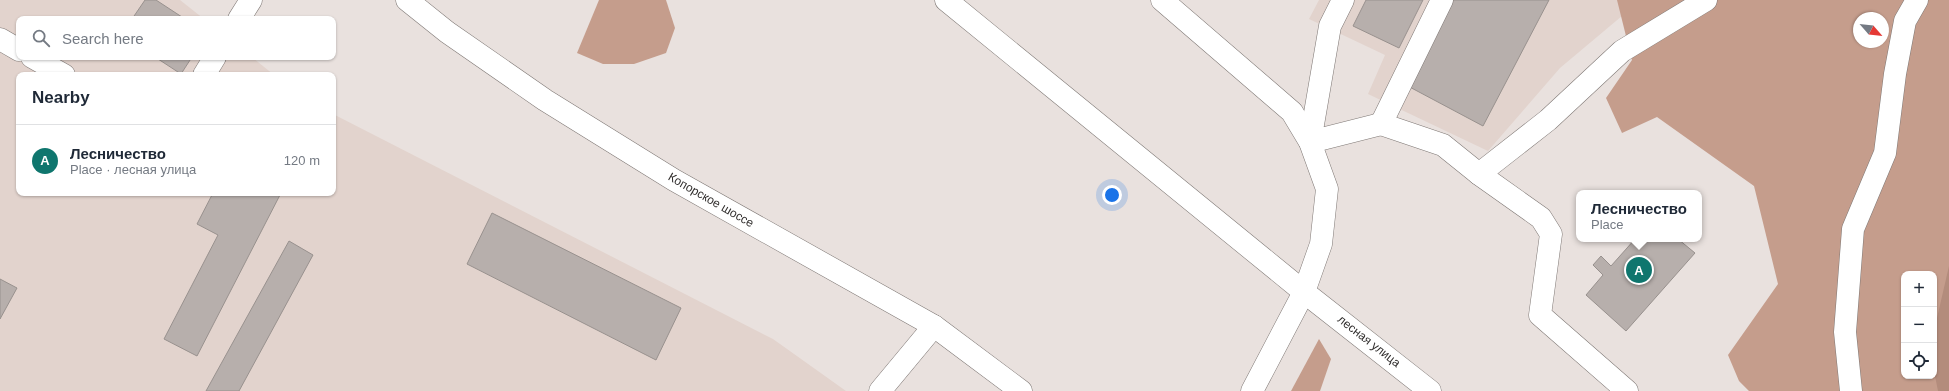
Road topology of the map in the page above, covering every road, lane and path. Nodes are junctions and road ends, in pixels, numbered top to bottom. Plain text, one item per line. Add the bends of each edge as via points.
1 (252, 0) edge
2 (407, 0) edge
3 (946, 0) edge
4 (1162, 0) edge
5 (1343, 0) edge
6 (1442, 0) edge
7 (1706, 0) edge
8 (1917, 0) edge
9 (241, 16) edge
10 (0, 39) edge
11 (16, 48) edge
12 (37, 60) edge
13 (213, 60) edge
14 (59, 72) edge
15 (206, 72) edge
16 (1381, 124) junction
17 (1310, 142) junction
18 (1479, 174) junction
19 (1304, 292) junction
20 (934, 326) junction
21 (880, 391) edge
22 (1020, 391) edge
23 (1252, 391) edge
24 (1432, 391) edge
25 (1626, 391) edge
26 (1851, 391) edge

1 - 9 street
2 - 20 street, Копорское шоссе via 447,32 545,100 674,180
3 - 19 street, лесная улица
4 - 17 street via 1292,112
5 - 17 street via 1330,26
6 - 16 street
7 - 18 street via 1622,51 1548,120
8 - 26 street via 1904,29 1895,74 1885,153 1853,229 1845,332
10 - 11 street
12 - 14 street
13 - 15 street
16 - 17 street
16 - 18 street via 1443,145
17 - 19 street via 1327,189 1321,244
18 - 25 street via 1541,218 1551,234 1540,315
19 - 23 street
19 - 24 street, лесная улица
20 - 21 street
20 - 22 street, Копорское шоссе

